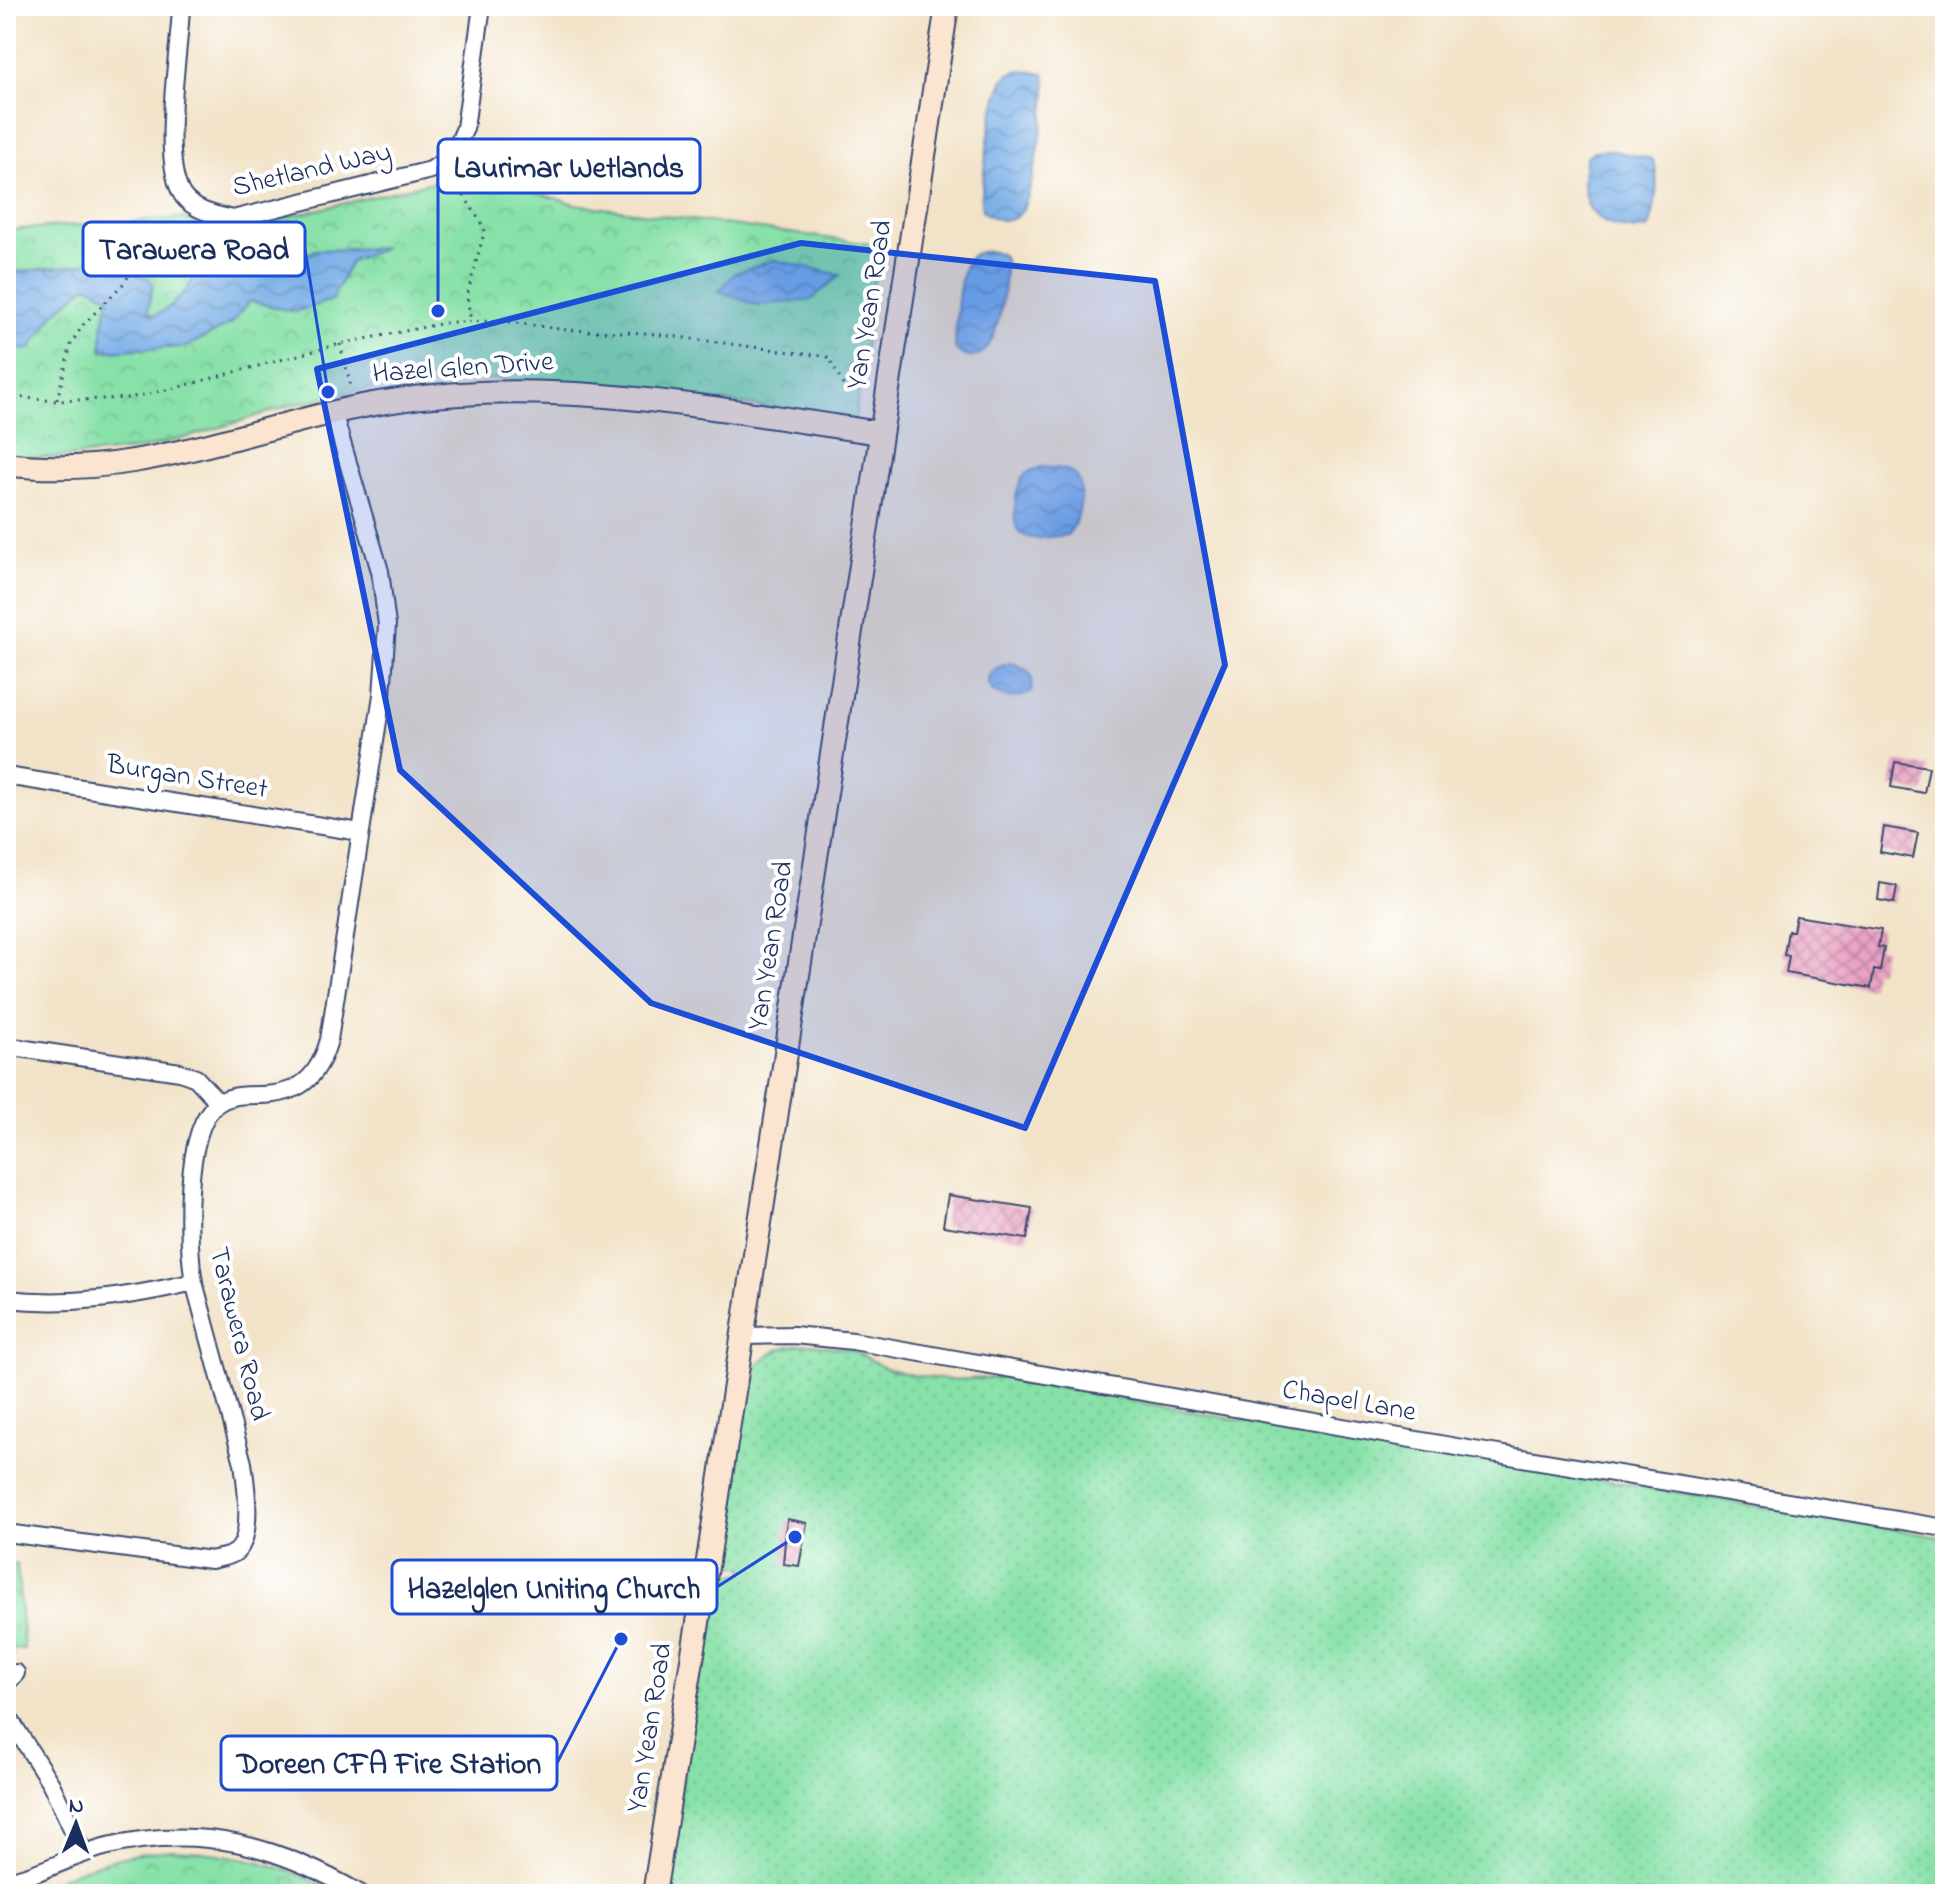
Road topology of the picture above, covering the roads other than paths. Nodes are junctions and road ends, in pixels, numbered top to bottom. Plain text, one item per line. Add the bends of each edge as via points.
1 (181, 6) edge
2 (482, 6) edge
3 (947, 6) edge
4 (333, 412) junction
5 (881, 433) junction
6 (6, 464) edge
7 (6, 776) edge
8 (360, 832) junction
9 (6, 1046) edge
10 (219, 1103) junction
11 (194, 1282) junction
12 (6, 1299) edge
13 (743, 1336) junction
14 (1945, 1528) edge
15 (6, 1533) edge
16 (6, 1713) edge
17 (84, 1854) junction
18 (10, 1882) edge
19 (361, 1894) edge
20 (654, 1894) edge

1 - 2 street, Shetland Way via 173,173 184,198 206,213 233,219 431,170 448,158 465,128
3 - 5 main road, Yan Yean Road
4 - 5 main road, Hazel Glen Drive via 474,393 560,391
4 - 6 main road, Hazel Glen Drive via 144,459 68,467
4 - 8 street via 380,571 387,625 382,695
5 - 13 main road, Yan Yean Road
7 - 8 street, Burgan Street
8 - 10 street via 329,1040 318,1069 291,1090
9 - 10 street via 180,1072 196,1078
10 - 11 street, Tarawera Road via 205,1118 193,1168 188,1231
11 - 12 street via 101,1301
11 - 15 street, Tarawera Road via 243,1463 243,1543 236,1552 211,1560
13 - 14 street, Chapel Lane via 853,1341
13 - 20 main road, Yan Yean Road
16 - 17 street via 51,1784
17 - 18 street
17 - 19 street via 139,1841 216,1839 300,1860

